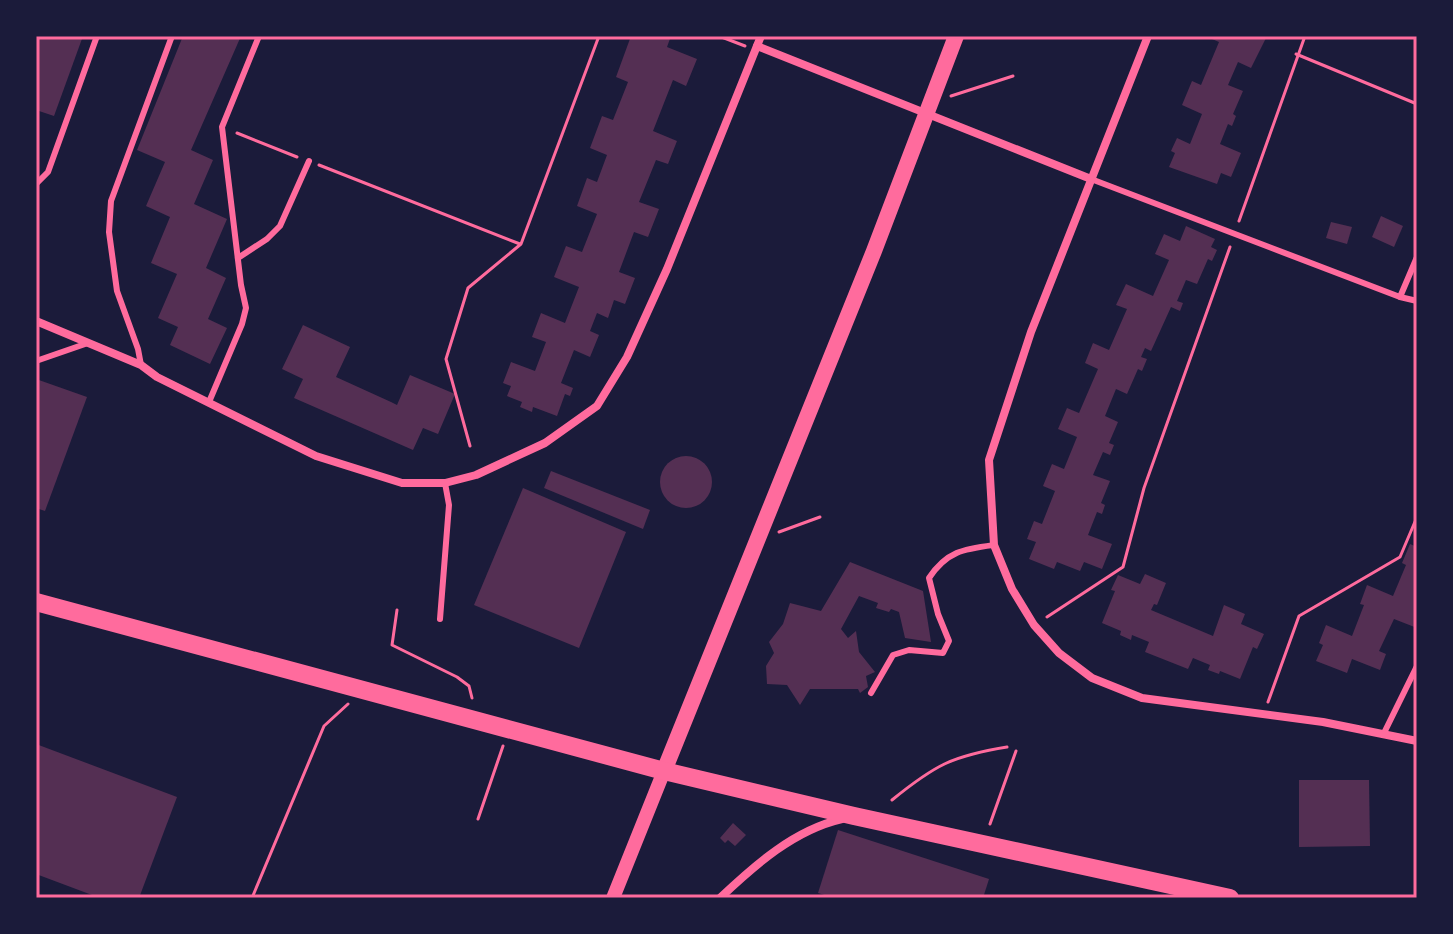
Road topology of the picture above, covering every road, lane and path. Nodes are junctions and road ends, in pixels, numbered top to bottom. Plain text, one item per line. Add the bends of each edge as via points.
1 (97, 36) edge
2 (172, 36) edge
3 (259, 36) edge
4 (599, 36) edge
5 (719, 36) edge
6 (761, 36) edge
7 (956, 36) edge
8 (1148, 36) edge
9 (1305, 36) edge
10 (756, 48) junction
11 (1296, 54) junction
12 (1013, 76) dead end
13 (945, 98) dead end
14 (1417, 104) edge
15 (927, 113) junction
16 (222, 127) junction
17 (309, 161) junction
18 (1091, 179) junction
19 (36, 184) edge
20 (1234, 234) junction
21 (521, 244) junction
22 (1417, 257) edge
23 (238, 258) junction
24 (1400, 297) junction
25 (1417, 301) edge
26 (36, 321) edge
27 (88, 343) junction
28 (36, 361) edge
29 (141, 365) junction
30 (209, 402) junction
31 (470, 446) dead end
32 (445, 483) junction
33 (820, 517) dead end
34 (1417, 517) edge
35 (779, 532) dead end
36 (994, 545) junction
37 (36, 602) edge
38 (397, 610) dead end
39 (440, 619) dead end
40 (1034, 625) junction
41 (1417, 666) edge
42 (871, 693) dead end
43 (472, 698) dead end
44 (350, 702) dead end
45 (1263, 715) junction
46 (1384, 733) junction
47 (1417, 741) edge
48 (503, 745) dead end
49 (1007, 747) dead end
50 (1016, 751) dead end
51 (660, 780) junction
52 (892, 800) dead end
53 (854, 816) junction
54 (478, 819) dead end
55 (990, 824) dead end
56 (252, 898) edge
57 (613, 898) edge
58 (720, 898) edge
59 (1230, 898) edge

1 - 19 lane via 48,172
2 - 29 lane via 111,201 109,232 117,291
3 - 16 lane
4 - 21 path
5 - 10 path
6 - 10 street
7 - 15 main road
8 - 18 street
9 - 11 path
10 - 15 street
10 - 32 street via 627,357 597,406 545,443 476,475
11 - 14 path
11 - 20 path
12 - 13 path
15 - 18 street
15 - 51 main road
16 - 17 path
16 - 23 lane
17 - 21 path
17 - 23 lane via 280,226
18 - 20 lane
18 - 36 street via 1031,332 989,460
20 - 24 lane
20 - 40 path via 1144,488 1123,567
21 - 31 path via 468,288 446,359
22 - 24 lane
23 - 30 lane via 246,308
24 - 25 lane
26 - 27 street
27 - 28 lane
27 - 29 street
29 - 30 street
30 - 32 street via 331,461 402,483
32 - 39 lane via 449,505
33 - 35 path
34 - 45 path via 1400,557 1299,616
36 - 40 street
36 - 42 lane via 959,550 937,565 929,578 949,641 943,653 909,650 893,655
37 - 51 main road
38 - 43 path via 392,645 457,677 469,686
40 - 45 street via 1092,678 1142,698
41 - 46 lane
44 - 56 path via 324,726
45 - 46 street
46 - 47 street
48 - 54 path
49 - 52 path via 968,753 930,769
50 - 55 path
51 - 53 main road
51 - 57 street
53 - 58 street via 813,827
53 - 59 main road

